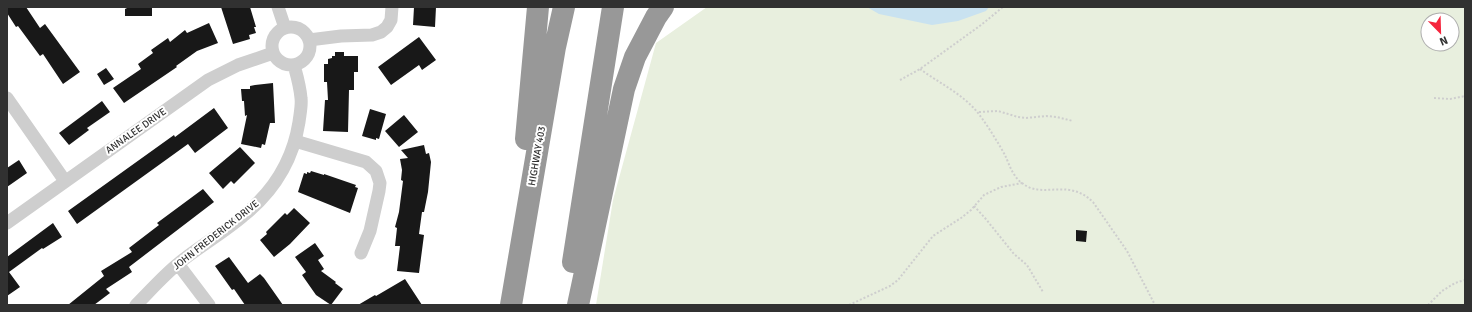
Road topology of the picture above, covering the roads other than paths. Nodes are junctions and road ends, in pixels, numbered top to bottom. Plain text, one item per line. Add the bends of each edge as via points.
1 (278, 7) edge
2 (392, 7) edge
3 (538, 7) edge
4 (564, 7) edge
5 (613, 7) edge
6 (663, 7) edge
7 (285, 28) junction
8 (309, 40) junction
9 (273, 53) junction
10 (294, 65) junction
11 (7, 98) edge
12 (295, 141) junction
13 (65, 181) junction
14 (7, 223) edge
15 (361, 253) dead end
16 (178, 264) junction
17 (515, 279) junction
18 (136, 305) edge
19 (209, 305) edge
20 (511, 305) edge
21 (566, 305) edge
22 (578, 305) edge

1 - 7 street
2 - 8 street via 391,20 381,32
3 - 17 highway
4 - 17 highway, HIGHWAY 403
5 - 21 highway
6 - 22 highway via 635,57 624,89
7 - 8 street via 296,28
7 - 9 street via 272,41
8 - 10 street via 309,53
9 - 10 street via 284,64
9 - 13 street, ANNALEE DRIVE via 238,65 208,80
10 - 12 street, JOHN FREDERICK DRIVE via 301,99
11 - 13 street
12 - 15 street via 366,162 376,172 380,183 379,191 370,231
12 - 16 street, JOHN FREDERICK DRIVE via 278,180 261,199 244,216
13 - 14 street, ANNALEE DRIVE
16 - 18 street, JOHN FREDERICK DRIVE
16 - 19 street
17 - 20 highway, HIGHWAY 403

